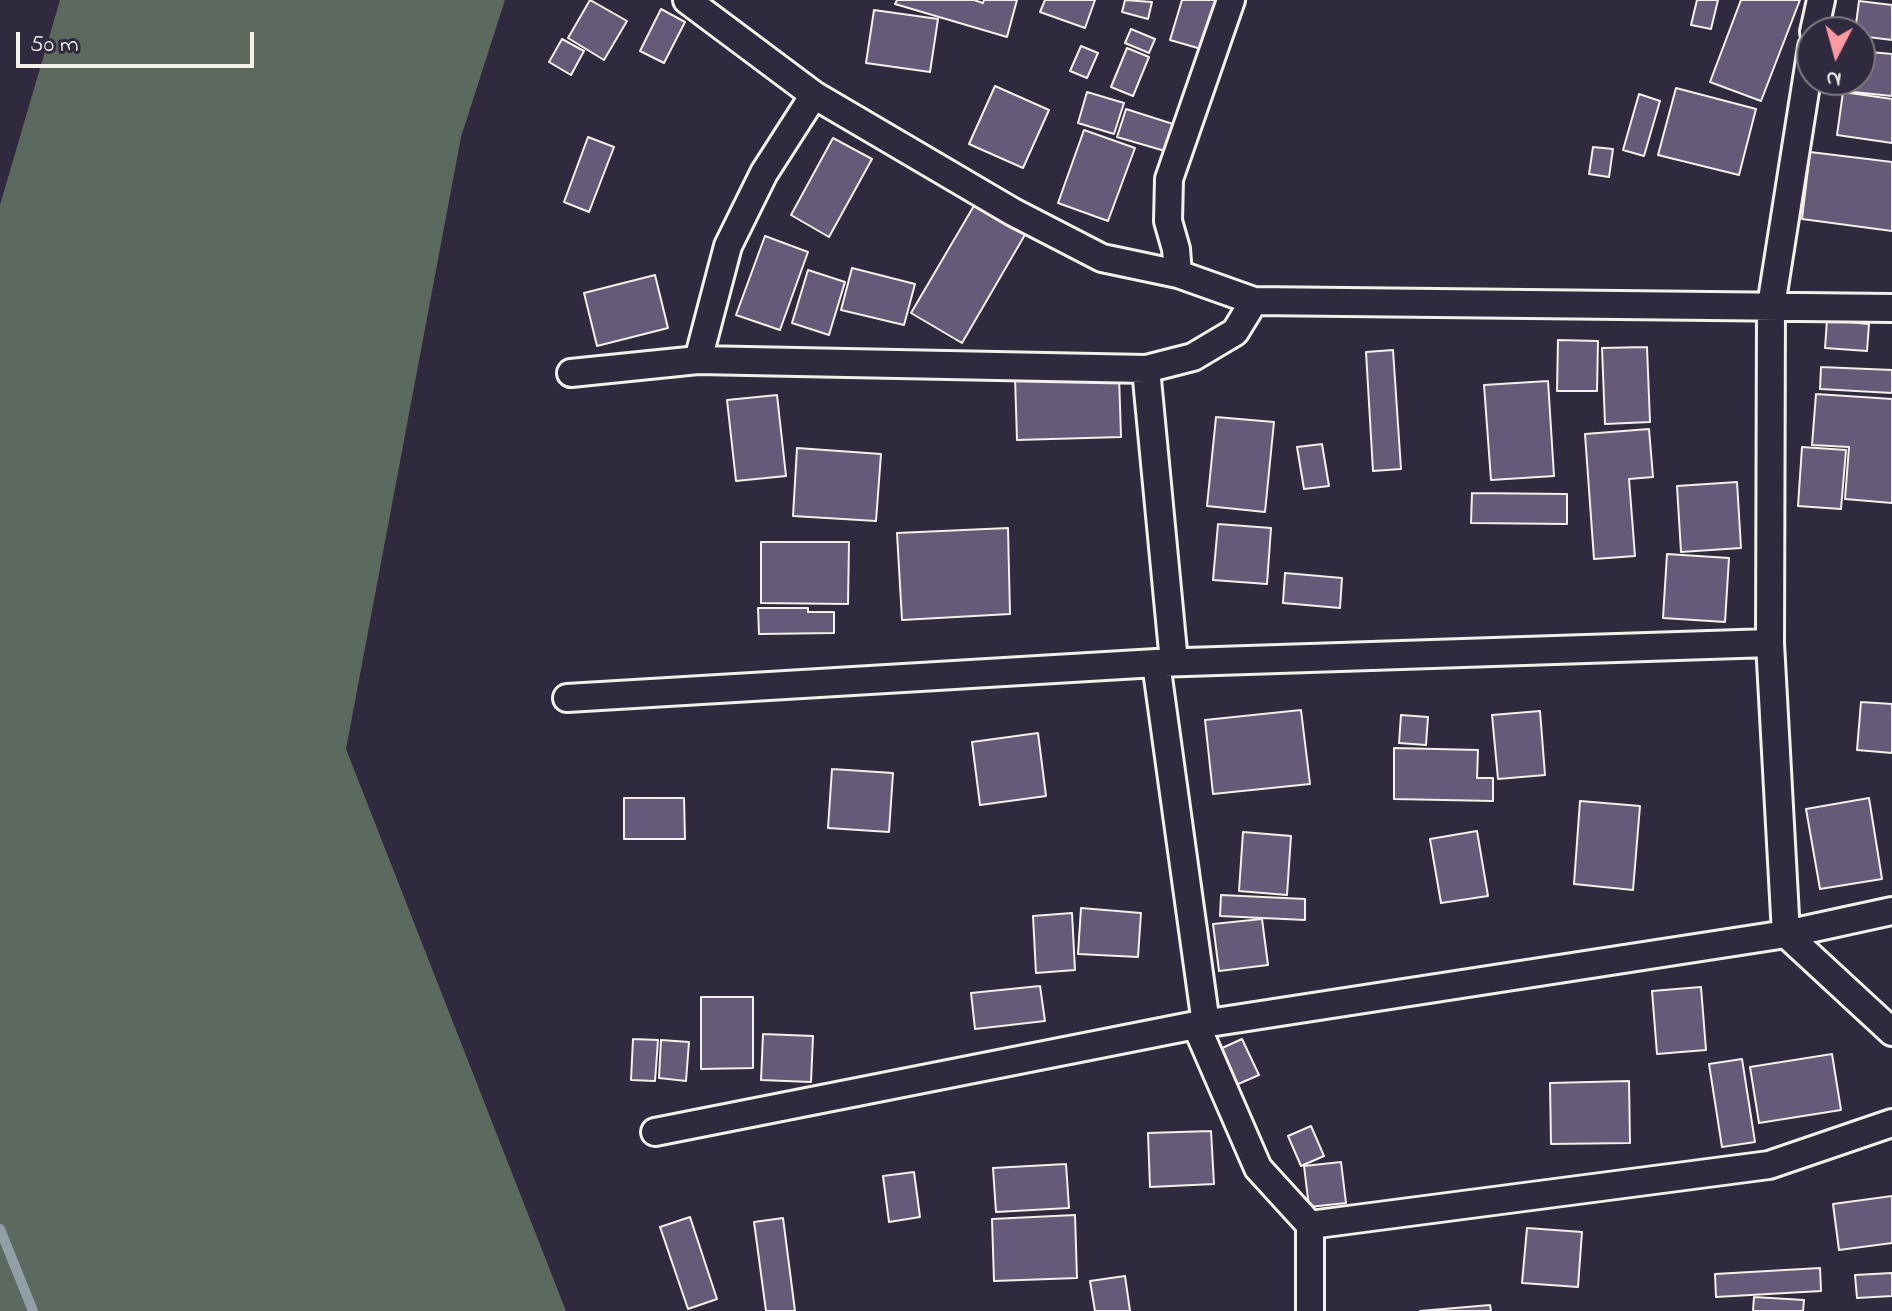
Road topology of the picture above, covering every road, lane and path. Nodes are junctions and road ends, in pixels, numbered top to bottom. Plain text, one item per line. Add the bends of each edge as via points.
1 (687, 0) edge
2 (1231, 0) edge
3 (814, 95) junction
4 (1804, 96) edge
5 (1178, 274) junction
6 (1254, 301) junction
7 (1771, 306) junction
8 (1892, 308) edge
9 (698, 360) junction
10 (1146, 369) junction
11 (571, 373) dead end
12 (1770, 643) junction
13 (1165, 662) junction
14 (567, 698) dead end
15 (1892, 911) edge
16 (1786, 934) junction
17 (1201, 1025) junction
18 (1892, 1032) edge
19 (1892, 1123) edge
20 (655, 1132) dead end
21 (1310, 1225) junction
22 (1310, 1311) edge

1 - 3 street
2 - 5 street via 1169,179 1168,221
3 - 5 street via 1102,258
3 - 9 street via 764,173 728,246
4 - 7 street
5 - 6 street
6 - 7 street
6 - 10 street via 1235,332 1193,357
7 - 8 street
7 - 12 street
9 - 10 street
9 - 11 street
10 - 13 street
12 - 13 street
12 - 16 street
13 - 14 street
13 - 17 street
15 - 16 street
16 - 17 street
16 - 18 street
17 - 20 street
17 - 21 street via 1258,1168
19 - 21 street via 1769,1165
21 - 22 street

